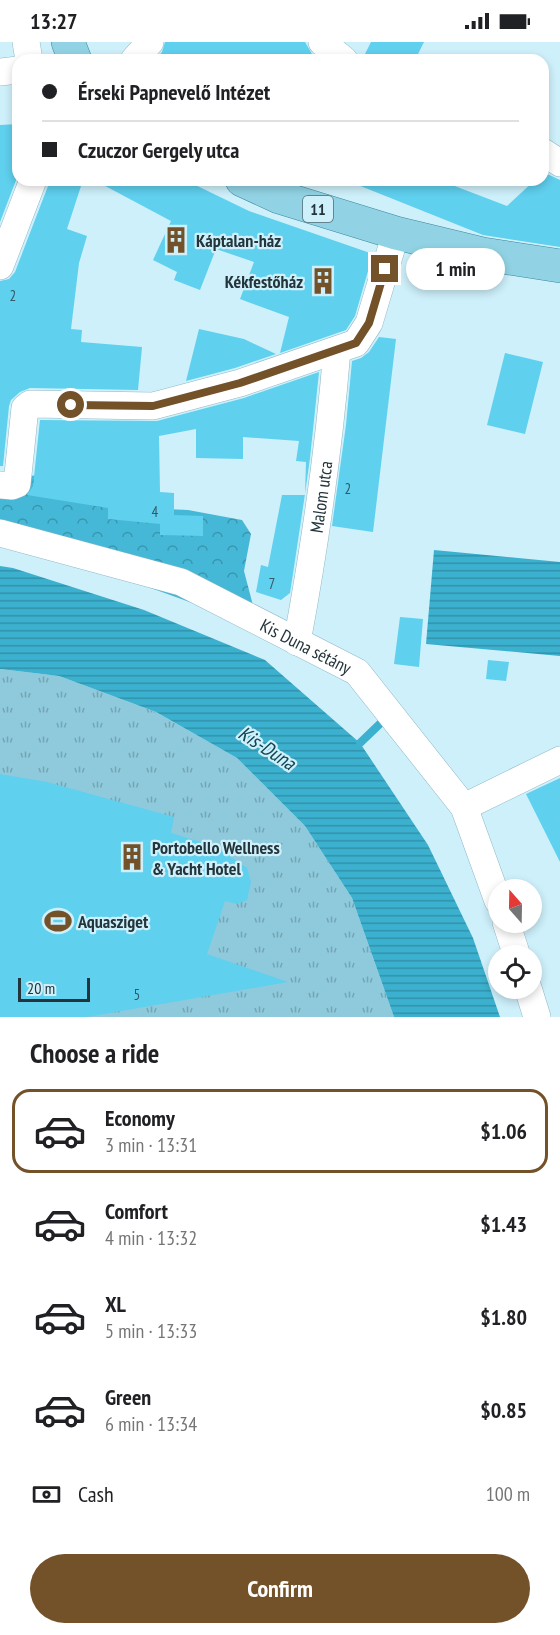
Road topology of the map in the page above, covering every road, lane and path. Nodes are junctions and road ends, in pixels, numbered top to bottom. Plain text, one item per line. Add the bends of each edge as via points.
1 (150, 42) edge
2 (321, 42) edge
3 (139, 54) edge
4 (336, 54) edge
5 (31, 186) edge
6 (256, 186) edge
7 (396, 233) junction
8 (0, 266) edge
9 (560, 266) edge
10 (337, 350) junction
11 (0, 485) edge
12 (0, 533) edge
13 (297, 642) junction
14 (560, 760) edge
15 (464, 807) junction
16 (490, 879) edge
17 (531, 999) edge
18 (537, 1017) edge

1 - 3 street
2 - 4 street
5 - 8 street
6 - 7 main road, 11
7 - 9 main road, 11 via 483,255
7 - 10 street via 369,323 356,343
10 - 11 street via 240,383 153,406 30,404 25,408 17,484
10 - 13 street, Malom utca via 331,426
12 - 13 street, Kis Duna sétány via 181,582
13 - 15 street, Kis Duna sétány via 357,672
14 - 15 street
15 - 16 street, Kis Duna sétány
17 - 18 street

